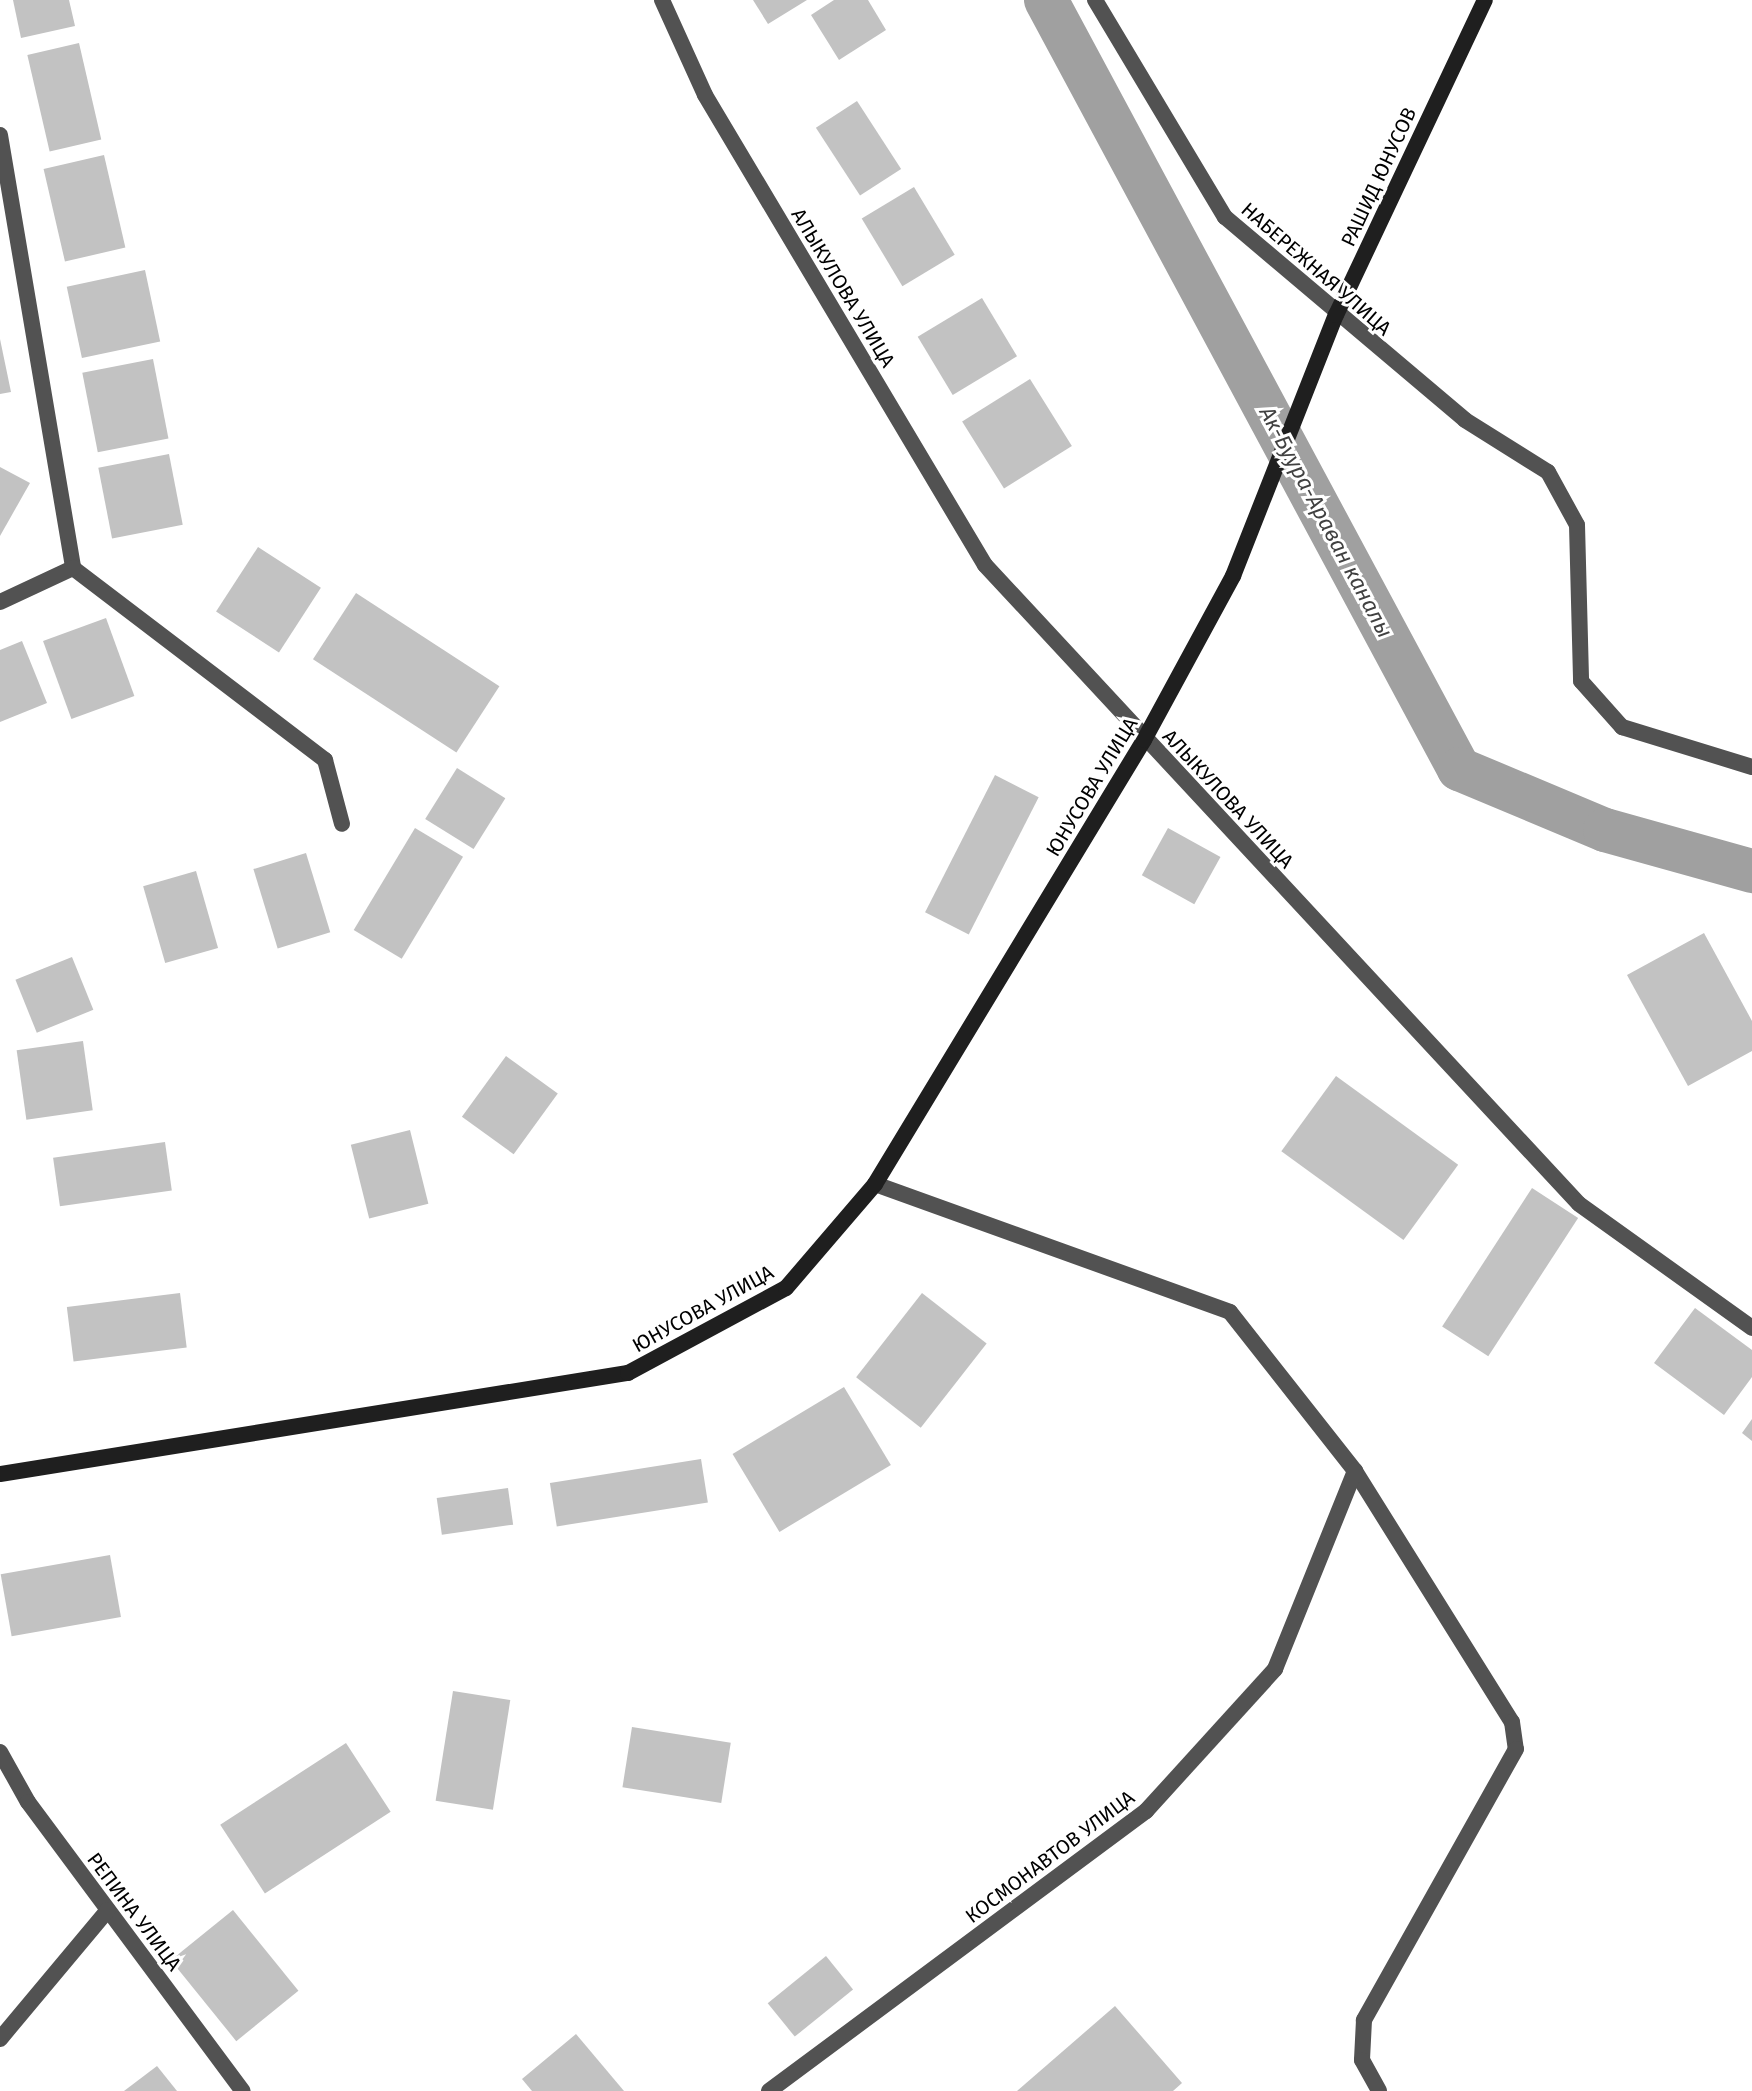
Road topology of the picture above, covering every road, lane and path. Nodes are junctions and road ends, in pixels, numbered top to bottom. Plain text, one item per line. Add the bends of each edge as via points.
1 (662, 0) edge
2 (1095, 0) edge
3 (1485, 0) edge
4 (0, 135) edge
5 (1336, 315) junction
6 (1315, 373) joint
7 (73, 568) junction
8 (0, 602) edge
9 (1144, 740) junction
10 (1752, 767) edge
11 (342, 824) dead end
12 (875, 1184) junction
13 (1752, 1328) edge
14 (1355, 1471) junction
15 (0, 1474) edge
16 (0, 1752) edge
17 (108, 1910) junction
18 (0, 2039) edge
19 (243, 2091) edge
20 (769, 2091) edge
21 (1379, 2091) edge

1 - 9 street, АЛЫКУЛОВА УЛИЦА via 705,95 985,565
2 - 5 street, НАБЕРЕЖНАЯ УЛИЦА via 1225,217
3 - 5 main road, РАШИД ЮНУСОВ
4 - 7 street
5 - 6 main road, РАШИД ЮНУСОВ
5 - 10 street, НАБЕРЕЖНАЯ УЛИЦА via 1465,420 1548,472 1577,525 1581,681 1622,727
6 - 9 main road, ЮНУСОВА УЛИЦА via 1233,576
7 - 8 street
7 - 11 street via 325,760
9 - 12 main road, ЮНУСОВА УЛИЦА
9 - 13 street, АЛЫКУЛОВА УЛИЦА via 1579,1204
12 - 14 street via 1230,1312
12 - 15 main road, ЮНУСОВА УЛИЦА via 786,1288 628,1373
14 - 20 street, КОСМОНАВТОВ УЛИЦА via 1275,1669 1146,1811
14 - 21 street via 1516,1734 1516,1749 1364,2020 1362,2060
16 - 17 street, РЕПИНА УЛИЦА
17 - 18 street
17 - 19 street, РЕПИНА УЛИЦА

